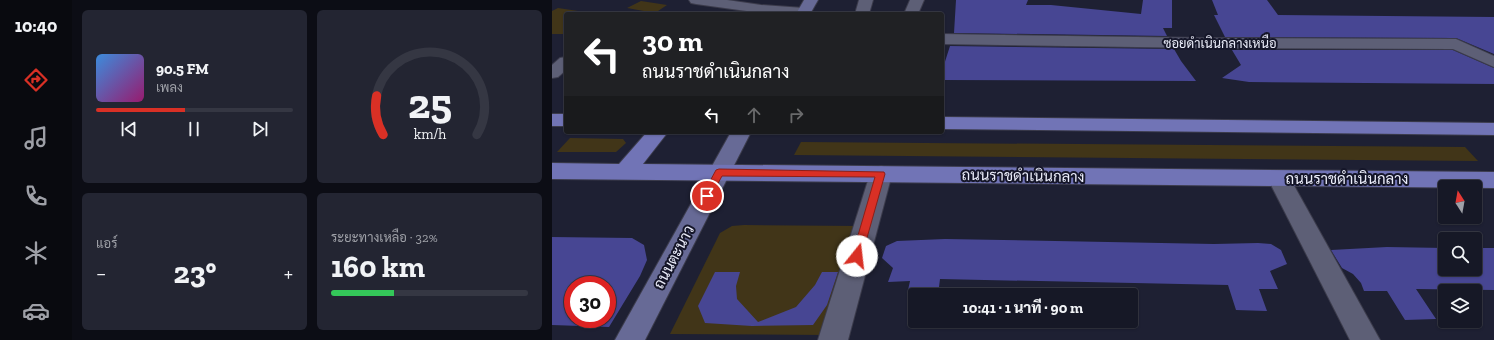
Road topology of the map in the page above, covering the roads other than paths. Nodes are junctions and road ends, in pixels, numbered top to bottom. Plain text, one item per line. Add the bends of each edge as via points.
1 (696, 0) edge
2 (866, 0) edge
3 (917, 0) edge
4 (806, 9) edge
5 (863, 12) edge
6 (912, 12) edge
7 (944, 39) edge
8 (1494, 62) edge
9 (564, 64) edge
10 (552, 73) edge
11 (552, 120) edge
12 (564, 120) edge
13 (944, 122) edge
14 (1494, 129) edge
15 (656, 134) edge
16 (740, 134) edge
17 (552, 171) edge
18 (625, 172) junction
19 (719, 173) junction
20 (880, 174) junction
21 (1279, 179) junction
22 (1494, 180) edge
23 (630, 340) edge
24 (833, 340) edge
25 (1365, 340) edge

1 - 4 street via 761,9
2 - 5 street
3 - 6 street
7 - 8 street, ซอยดำเนินกลางเหนือ via 1456,44
9 - 10 street
11 - 12 main road
13 - 14 main road
15 - 18 main road
16 - 19 street, ถนนตะนาว
17 - 18 main road, ถนนราชดำเนินกลาง
18 - 19 main road, ถนนราชดำเนินกลาง
19 - 20 main road, ถนนราชดำเนินกลาง
19 - 23 street, ถนนตะนาว
20 - 21 main road, ถนนราชดำเนินกลาง
20 - 24 street
21 - 22 main road, ถนนราชดำเนินกลาง
21 - 25 street

